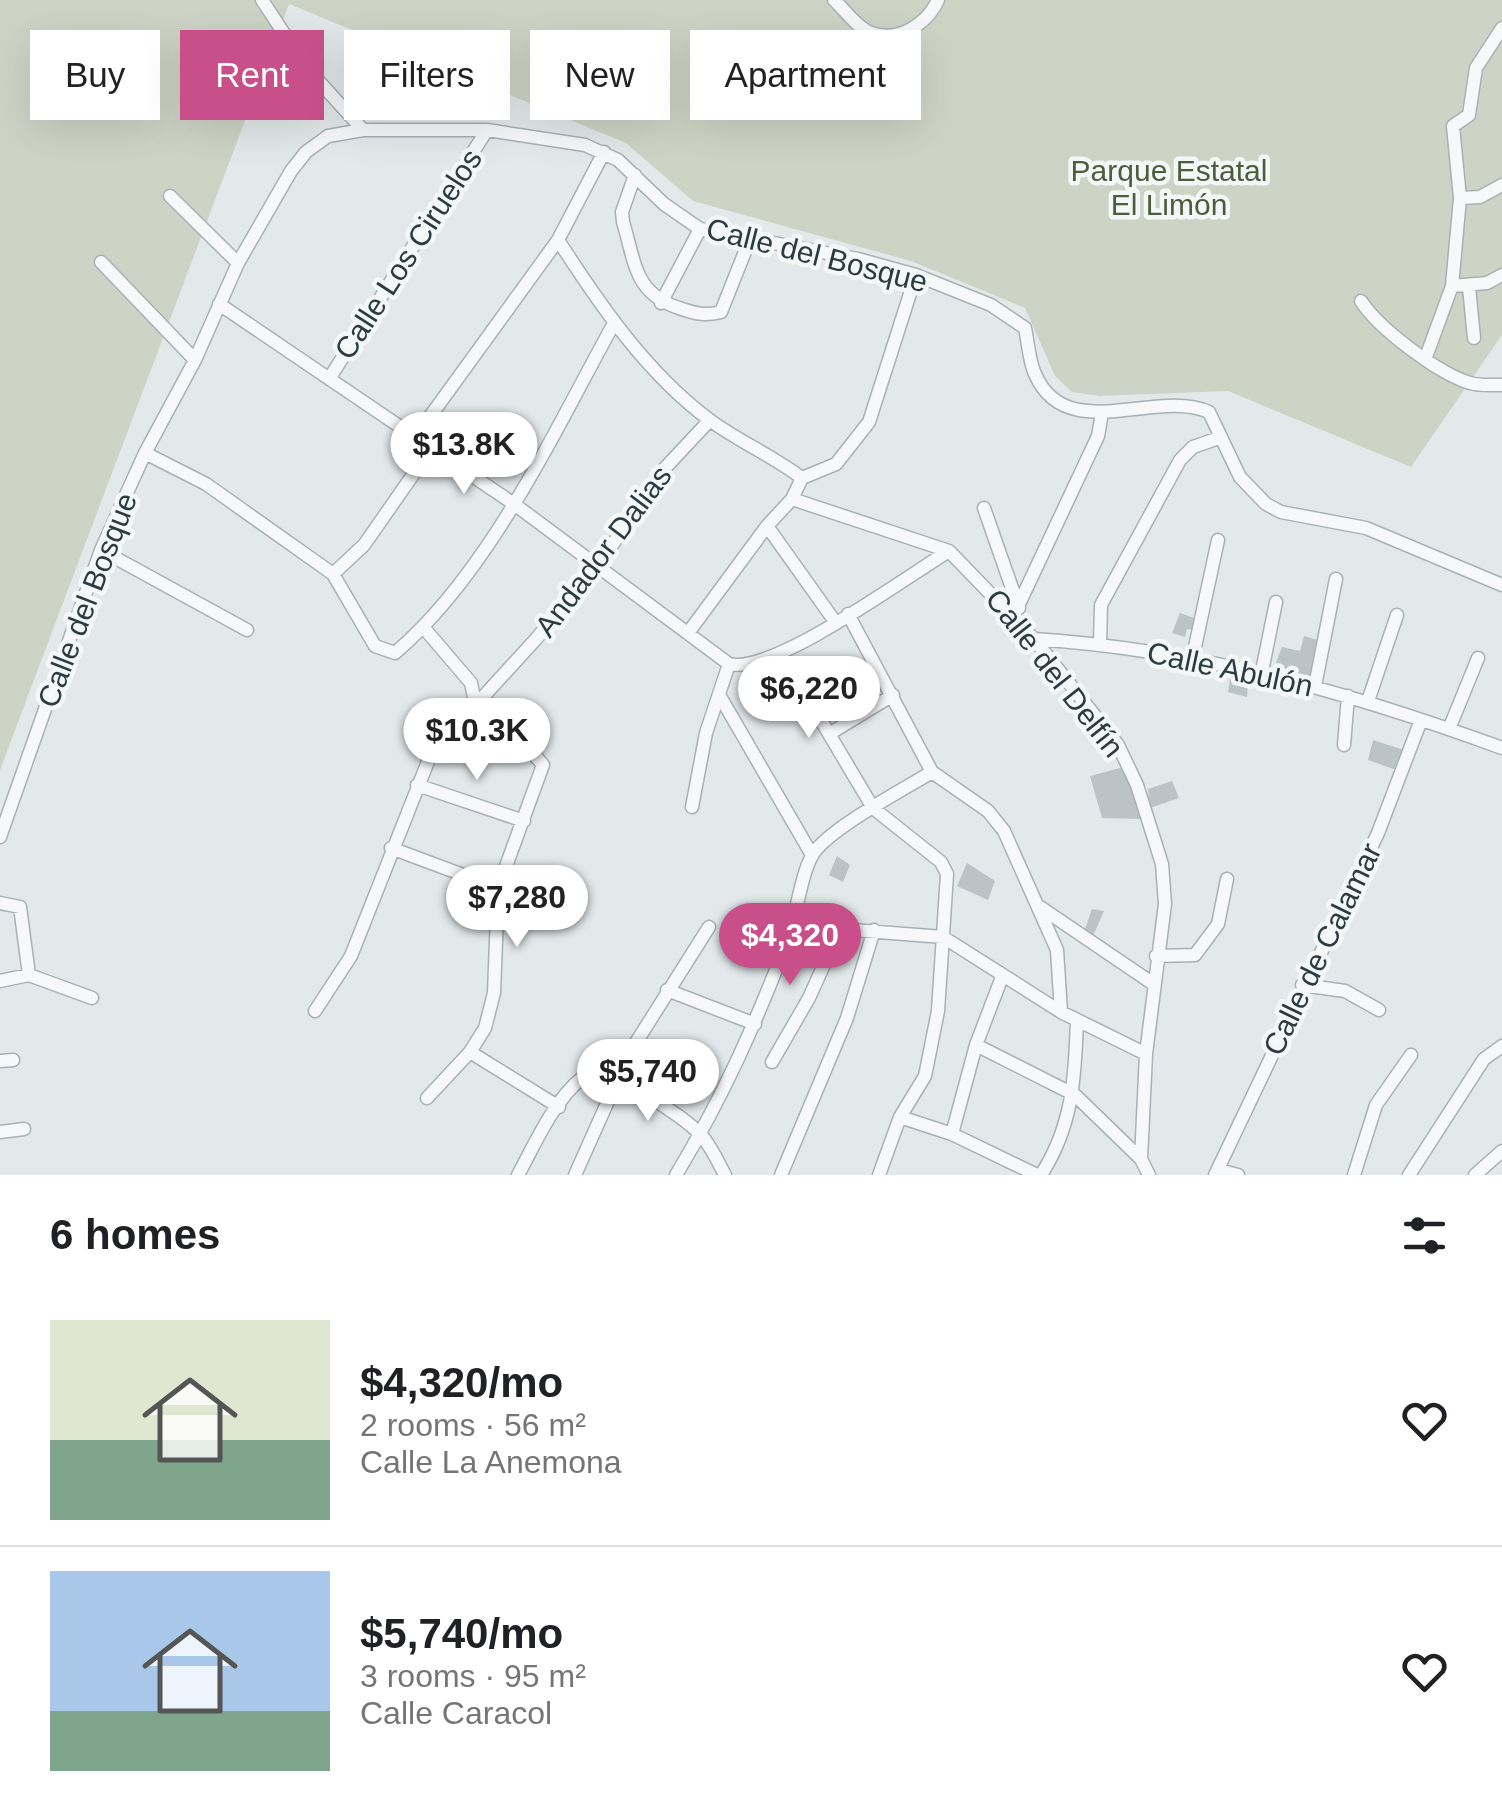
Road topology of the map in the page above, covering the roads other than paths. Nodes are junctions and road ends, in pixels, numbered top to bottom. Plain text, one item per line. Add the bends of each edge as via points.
1 (262, 0) edge
2 (834, 0) edge
3 (938, 0) edge
4 (1502, 28) edge
5 (362, 130) junction
6 (487, 130) junction
7 (604, 152) junction
8 (635, 175) junction
9 (1502, 185) edge
10 (170, 196) dead end
11 (1460, 198) junction
12 (700, 229) junction
13 (750, 239) junction
14 (558, 240) junction
15 (101, 262) dead end
16 (238, 263) junction
17 (916, 275) junction
18 (1502, 275) edge
19 (1452, 286) junction
20 (1469, 286) junction
21 (661, 302) junction
22 (1361, 302) dead end
23 (219, 304) junction
24 (613, 325) junction
25 (1474, 338) dead end
26 (1426, 357) junction
27 (195, 360) junction
28 (328, 379) junction
29 (1502, 384) edge
30 (1102, 414) junction
31 (710, 420) junction
32 (1220, 438) junction
33 (413, 440) junction
34 (431, 448) junction
35 (145, 453) junction
36 (801, 482) junction
37 (792, 499) junction
38 (514, 504) junction
39 (984, 508) dead end
40 (767, 526) junction
41 (1218, 540) dead end
42 (100, 550) junction
43 (950, 550) junction
44 (597, 567) junction
45 (333, 574) junction
46 (1499, 579) edge
47 (1336, 580) dead end
48 (1276, 602) dead end
49 (1016, 612) junction
50 (848, 614) junction
51 (1397, 615) dead end
52 (836, 623) junction
53 (424, 628) junction
54 (248, 630) dead end
55 (688, 633) junction
56 (1034, 639) junction
57 (1100, 644) junction
58 (780, 652) junction
59 (1193, 656) junction
60 (1478, 658) dead end
61 (729, 664) junction
62 (1262, 671) junction
63 (1315, 686) junction
64 (893, 695) junction
65 (1348, 696) junction
66 (721, 698) junction
67 (1368, 701) junction
68 (476, 707) junction
69 (1421, 720) junction
70 (458, 728) junction
71 (1449, 729) junction
72 (830, 734) junction
73 (1344, 744) dead end
74 (1502, 748) edge
75 (932, 772) junction
76 (416, 785) junction
77 (692, 808) dead end
78 (873, 808) junction
79 (524, 821) junction
80 (0, 837) edge
81 (392, 848) junction
82 (812, 855) junction
83 (1227, 879) dead end
84 (498, 888) junction
85 (0, 903) edge
86 (1040, 906) junction
87 (798, 912) junction
88 (709, 926) dead end
89 (840, 930) junction
90 (874, 930) junction
91 (943, 937) junction
92 (1156, 956) junction
93 (30, 975) junction
94 (1002, 977) junction
95 (0, 980) edge
96 (1152, 983) junction
97 (1302, 986) junction
98 (666, 990) junction
99 (92, 998) dead end
100 (1379, 1010) dead end
101 (315, 1012) dead end
102 (1061, 1012) junction
103 (1077, 1020) junction
104 (755, 1024) junction
105 (976, 1045) junction
106 (1502, 1046) edge
107 (470, 1052) junction
108 (1146, 1054) junction
109 (1411, 1054) dead end
110 (772, 1062) dead end
111 (620, 1079) junction
112 (1075, 1094) junction
113 (427, 1098) dead end
114 (559, 1107) junction
115 (900, 1117) junction
116 (24, 1129) dead end
117 (0, 1132) edge
118 (700, 1134) junction
119 (952, 1134) junction
120 (1502, 1152) edge
121 (1141, 1159) junction
122 (1217, 1173) edge
123 (1416, 1173) edge
124 (518, 1175) edge
125 (575, 1175) edge
126 (676, 1175) edge
127 (725, 1175) edge
128 (781, 1175) edge
129 (880, 1175) edge
130 (1039, 1175) edge
131 (1149, 1175) edge
132 (1238, 1175) edge
133 (1354, 1175) edge
134 (1475, 1175) edge

1 - 5 street via 306,67
2 - 3 street via 870,33 892,36 918,26
4 - 11 street via 1476,68 1469,115 1454,126
5 - 6 street, Calle del Bosque
5 - 16 street, Calle del Bosque via 328,136 306,152
6 - 7 street, Calle del Bosque
6 - 28 street, Calle Los Ciruelos
7 - 8 street, Calle del Bosque
7 - 14 street
8 - 12 street, Calle del Bosque
8 - 21 street via 623,222 644,288
9 - 11 street via 1480,198
10 - 16 street
11 - 19 street
12 - 13 street, Calle del Bosque
12 - 21 street
13 - 17 street, Calle del Bosque
13 - 21 street via 721,312 704,316
14 - 24 street
14 - 33 street
15 - 27 street
16 - 23 street, Calle del Bosque
17 - 30 street, Calle del Bosque via 990,304 1025,328 1046,392 1066,408
17 - 36 street via 869,422 836,464
18 - 20 street
19 - 20 street
19 - 26 street
20 - 25 street
22 - 26 street via 1374,320
23 - 27 street, Calle del Bosque
23 - 28 street
24 - 31 street
24 - 38 street
26 - 29 street via 1470,384
27 - 35 street, Calle del Bosque
28 - 33 street
30 - 32 street, Calle del Bosque via 1192,404 1209,412
30 - 49 street via 1098,436
31 - 36 street
31 - 44 street, Andador Dalias via 664,468
32 - 46 street, Calle del Bosque via 1240,477 1281,512 1366,528
32 - 57 street via 1193,447 1180,460 1101,605
33 - 34 street
34 - 38 street
34 - 45 street via 364,545
35 - 42 street, Calle del Bosque
35 - 45 street via 206,484
36 - 37 street
37 - 40 street
37 - 43 street
38 - 44 street
38 - 53 street
39 - 49 street
40 - 52 street
40 - 55 street
41 - 59 street
42 - 54 street
42 - 80 street, Calle del Bosque
43 - 49 street, Calle del Delfín
43 - 50 street
44 - 55 street
44 - 68 street, Andador Dalias
45 - 53 street via 375,646 396,652
47 - 63 street
48 - 62 street
49 - 56 street, Calle del Delfín
50 - 52 street
50 - 64 street
51 - 67 street
52 - 58 street
53 - 68 street via 471,683
55 - 61 street
56 - 57 street, Calle Abulón
56 - 92 street, Calle del Delfín via 1118,744 1137,785 1162,864 1166,904
57 - 59 street, Calle Abulón
58 - 61 street via 749,666
58 - 72 street
59 - 62 street, Calle Abulón
60 - 71 street
61 - 66 street
62 - 63 street, Calle Abulón
63 - 65 street, Calle Abulón
64 - 72 street
64 - 75 street
65 - 67 street, Calle Abulón
65 - 73 street
66 - 77 street via 706,733
66 - 82 street
67 - 69 street, Calle Abulón
68 - 70 street, Andador Dalias
69 - 71 street, Calle Abulón
69 - 97 street, Calle de Calamar via 1390,806
70 - 76 street, Andador Dalias via 431,754
70 - 79 street via 531,751 543,765
71 - 74 street, Calle Abulón
72 - 78 street
75 - 78 street
75 - 86 street via 988,811
76 - 79 street
76 - 81 street, Andador Dalias
78 - 82 street
78 - 91 street via 947,874
79 - 84 street
81 - 84 street
81 - 101 street, Andador Dalias via 351,956
82 - 87 street
83 - 92 street via 1218,924 1194,955
84 - 107 street via 494,992 486,1028
85 - 93 street via 20,908
86 - 96 street
86 - 102 street via 1057,950
87 - 89 street
87 - 104 street
88 - 98 street
89 - 90 street
89 - 110 street
90 - 91 street
90 - 128 street via 848,1018
91 - 94 street
91 - 115 street via 925,1076
92 - 96 street, Calle del Delfín
93 - 95 street
93 - 99 street
94 - 102 street
94 - 105 street
96 - 108 street, Calle del Delfín
97 - 100 street via 1345,991
97 - 122 street, Calle de Calamar
98 - 104 street
98 - 111 street
102 - 103 street
103 - 108 street
103 - 112 street
104 - 118 street
105 - 112 street
105 - 119 street
106 - 123 street via 1484,1059
107 - 113 street
107 - 114 street
108 - 121 street, Calle del Delfín
109 - 133 street via 1376,1105
111 - 114 street via 596,1072 583,1077
111 - 118 street
111 - 125 street
112 - 121 street
112 - 130 street via 1060,1144
114 - 124 street
115 - 119 street
115 - 129 street
116 - 117 street
118 - 126 street
118 - 127 street
119 - 130 street
120 - 134 street
121 - 131 street
122 - 132 street

